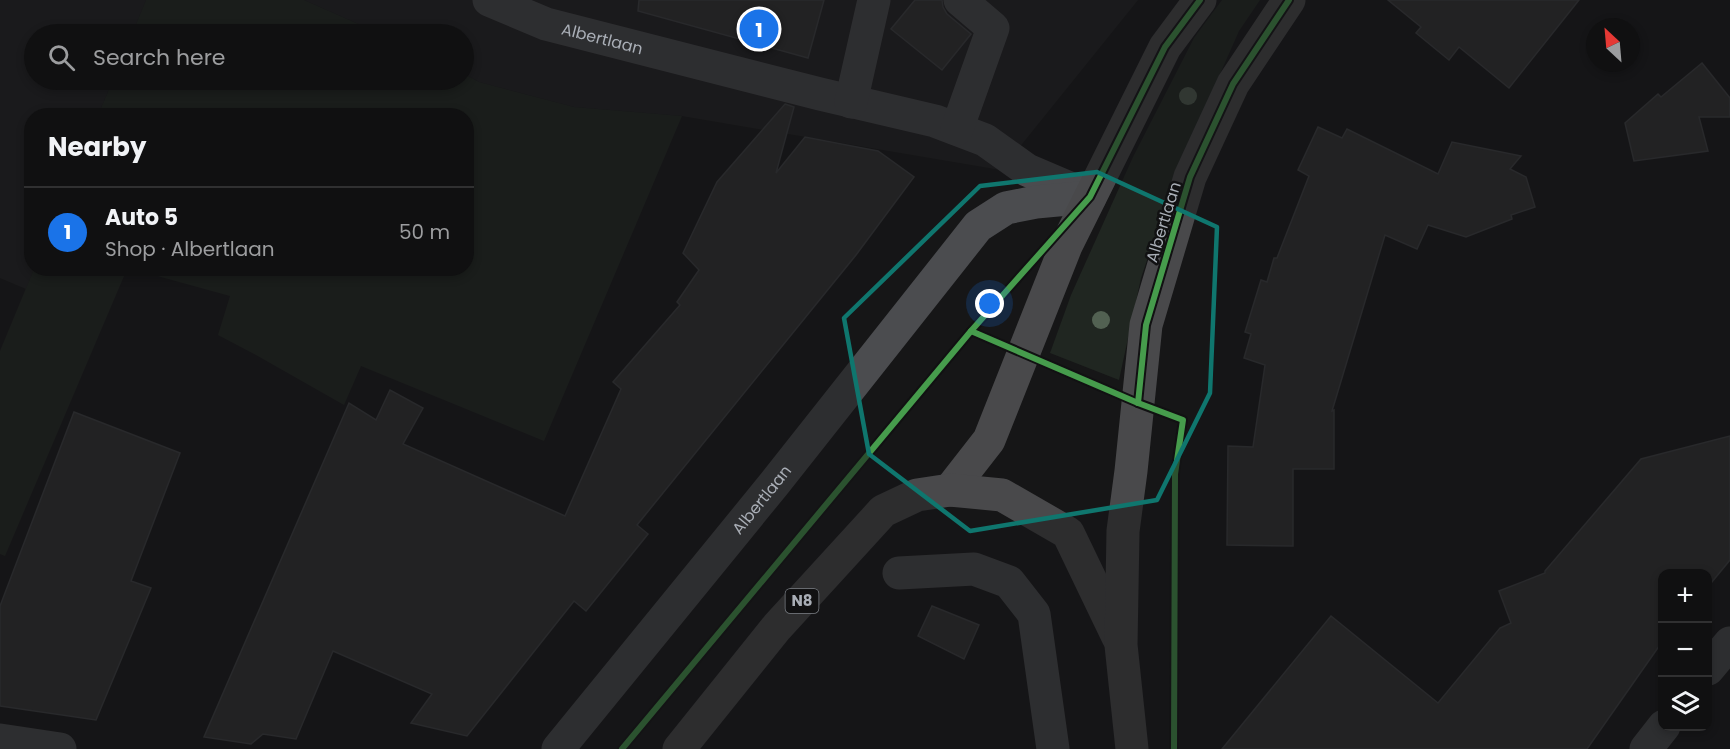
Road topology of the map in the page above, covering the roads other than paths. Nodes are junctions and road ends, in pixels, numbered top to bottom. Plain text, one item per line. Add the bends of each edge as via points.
1 (489, 0) edge
2 (874, 0) edge
3 (960, 0) edge
4 (1200, 0) edge
5 (1289, 0) edge
6 (850, 102) junction
7 (957, 129) junction
8 (1090, 197) junction
9 (951, 490) junction
10 (899, 573) dead end
11 (1730, 643) edge
12 (1121, 645) junction
13 (1712, 663) edge
14 (1660, 731) edge
15 (0, 740) edge
16 (60, 749) edge
17 (558, 749) edge
18 (680, 749) edge
19 (1053, 749) edge
20 (1132, 749) edge
21 (1646, 749) edge

1 - 6 street, Albertlaan via 546,24
2 - 6 street
3 - 7 street via 993,28
4 - 8 main road via 1166,46
5 - 12 main road, Albertlaan via 1233,84 1190,177 1146,325 1122,531
6 - 7 street, Albertlaan
7 - 8 street, Albertlaan via 985,140 1027,170
8 - 9 main road via 1066,246 989,440
8 - 17 street, Albertlaan via 1006,208 978,226
9 - 12 main road, Albertlaan / N8 via 1002,495 1068,533
9 - 18 main road, Albertlaan / N8 via 917,495 883,511 777,627
10 - 19 street via 974,569 1009,582 1034,614
11 - 13 street
12 - 20 main road, Albertlaan / N8
14 - 21 street
15 - 16 street

